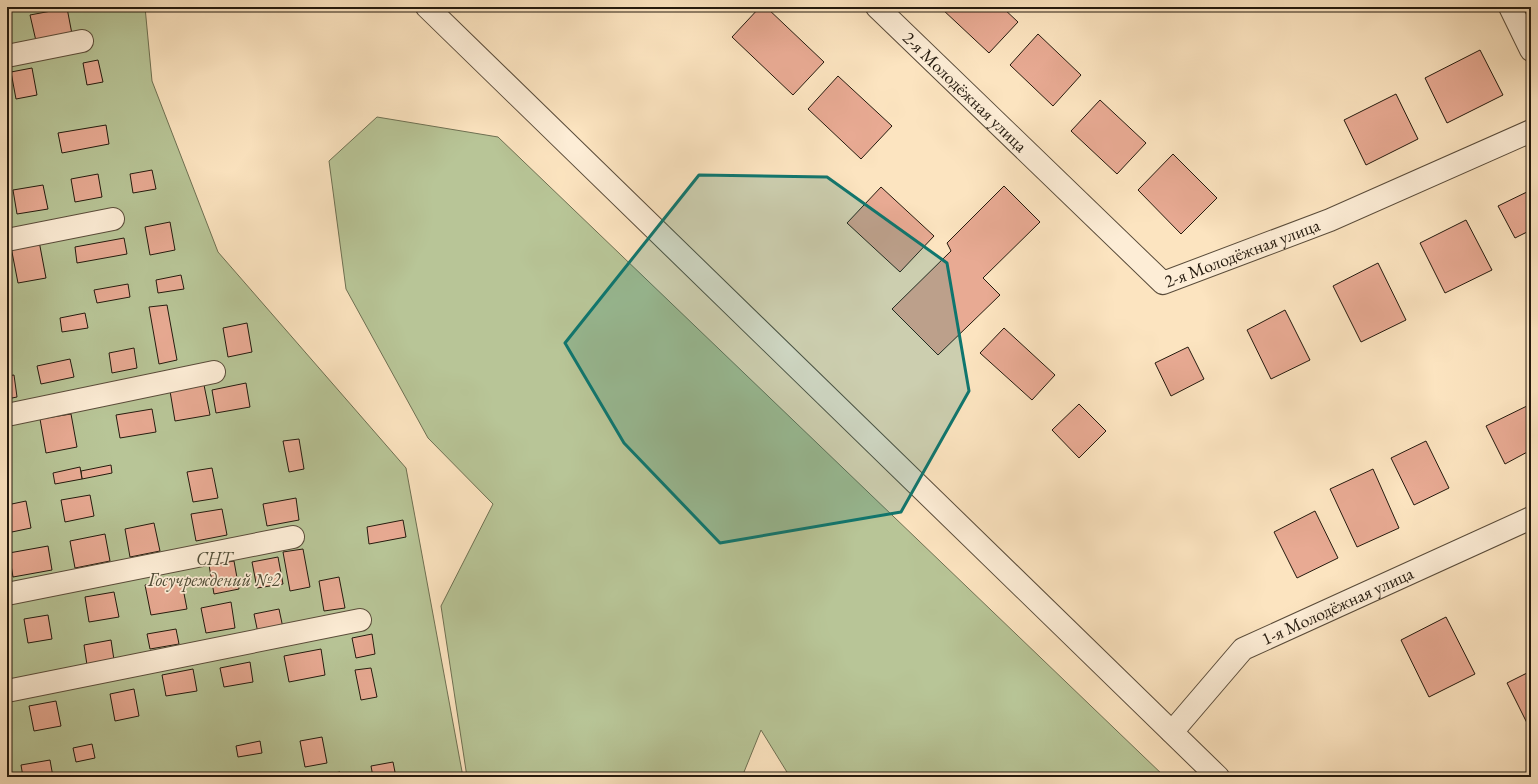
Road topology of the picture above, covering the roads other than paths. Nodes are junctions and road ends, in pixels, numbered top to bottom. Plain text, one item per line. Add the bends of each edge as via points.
1 (427, 7) edge
2 (877, 7) edge
3 (1510, 7) edge
4 (82, 41) dead end
5 (1531, 50) edge
6 (7, 56) edge
7 (1531, 131) edge
8 (114, 219) dead end
9 (7, 240) edge
10 (214, 372) dead end
11 (7, 415) edge
12 (1531, 518) edge
13 (293, 537) dead end
14 (7, 594) edge
15 (360, 620) dead end
16 (7, 691) edge
17 (1172, 732) junction
18 (1218, 777) edge

1 - 17 street
2 - 7 street, 2-я Молодёжная улица via 1163,284 1330,220
3 - 5 street
4 - 6 street
8 - 9 street
10 - 11 street
12 - 17 street, 1-я Молодёжная улица via 1242,649
13 - 14 street
15 - 16 street
17 - 18 street

